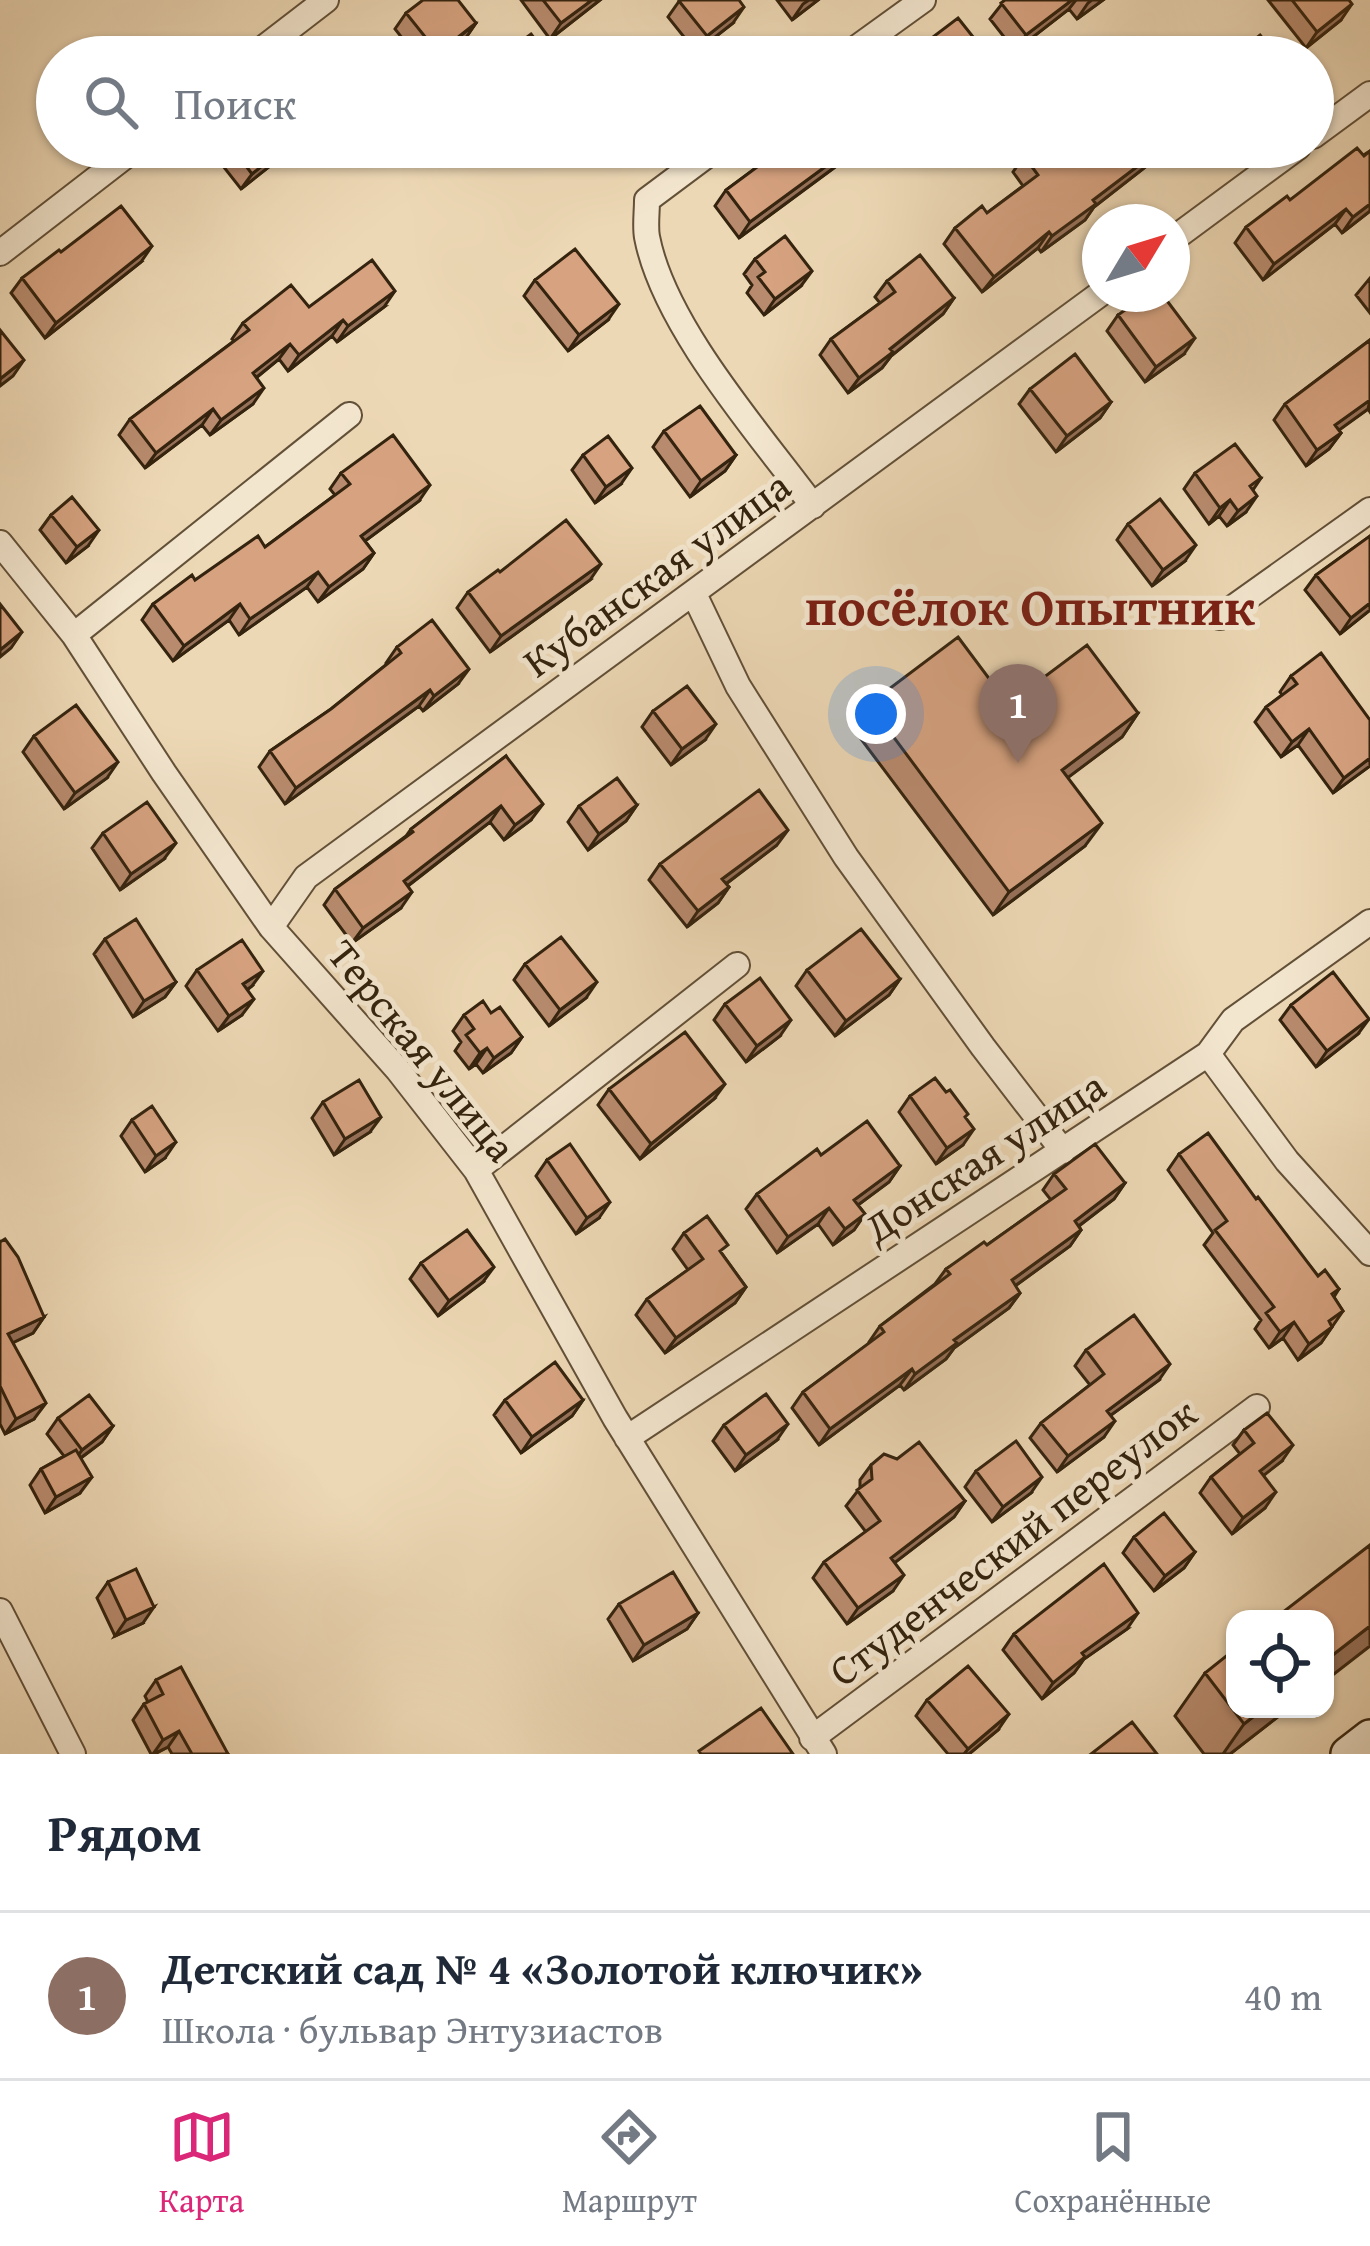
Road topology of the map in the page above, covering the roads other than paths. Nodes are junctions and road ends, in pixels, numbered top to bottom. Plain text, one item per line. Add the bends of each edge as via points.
1 (326, 0) edge
2 (923, 0) edge
3 (280, 36) edge
4 (873, 36) edge
5 (1370, 94) edge
6 (1334, 121) edge
7 (109, 168) edge
8 (690, 168) edge
9 (1270, 168) edge
10 (1190, 227) edge
11 (0, 254) edge
12 (1082, 307) edge
13 (349, 415) dead end
14 (813, 506) junction
15 (1370, 510) edge
16 (0, 543) edge
17 (694, 594) junction
18 (1220, 617) dead end
19 (74, 635) junction
20 (1370, 922) edge
21 (272, 926) junction
22 (737, 964) dead end
23 (1208, 1054) junction
24 (1063, 1151) junction
25 (476, 1170) junction
26 (1370, 1253) edge
27 (1257, 1407) dead end
28 (627, 1438) junction
29 (0, 1611) edge
30 (1370, 1737) edge
31 (818, 1746) edge
32 (74, 1754) edge
33 (1348, 1754) edge

1 - 3 street
2 - 4 street
5 - 6 street
7 - 11 street
8 - 14 street via 647,200 646,236 669,303
9 - 10 street
12 - 14 street, Кубанская улица
13 - 19 street
14 - 17 street, Кубанская улица
15 - 18 street
16 - 19 street, Терская улица
17 - 21 street, Кубанская улица via 306,878
17 - 24 street via 738,686 847,857
19 - 21 street, Терская улица
20 - 23 street, Донская улица via 1233,1020
21 - 25 street, Терская улица
22 - 25 street
23 - 24 street, Донская улица
23 - 26 street via 1287,1161
24 - 28 street, Донская улица
25 - 28 street, Терская улица
27 - 31 street, Студенческий переулок
28 - 31 street, Терская улица
29 - 32 street
30 - 33 street

